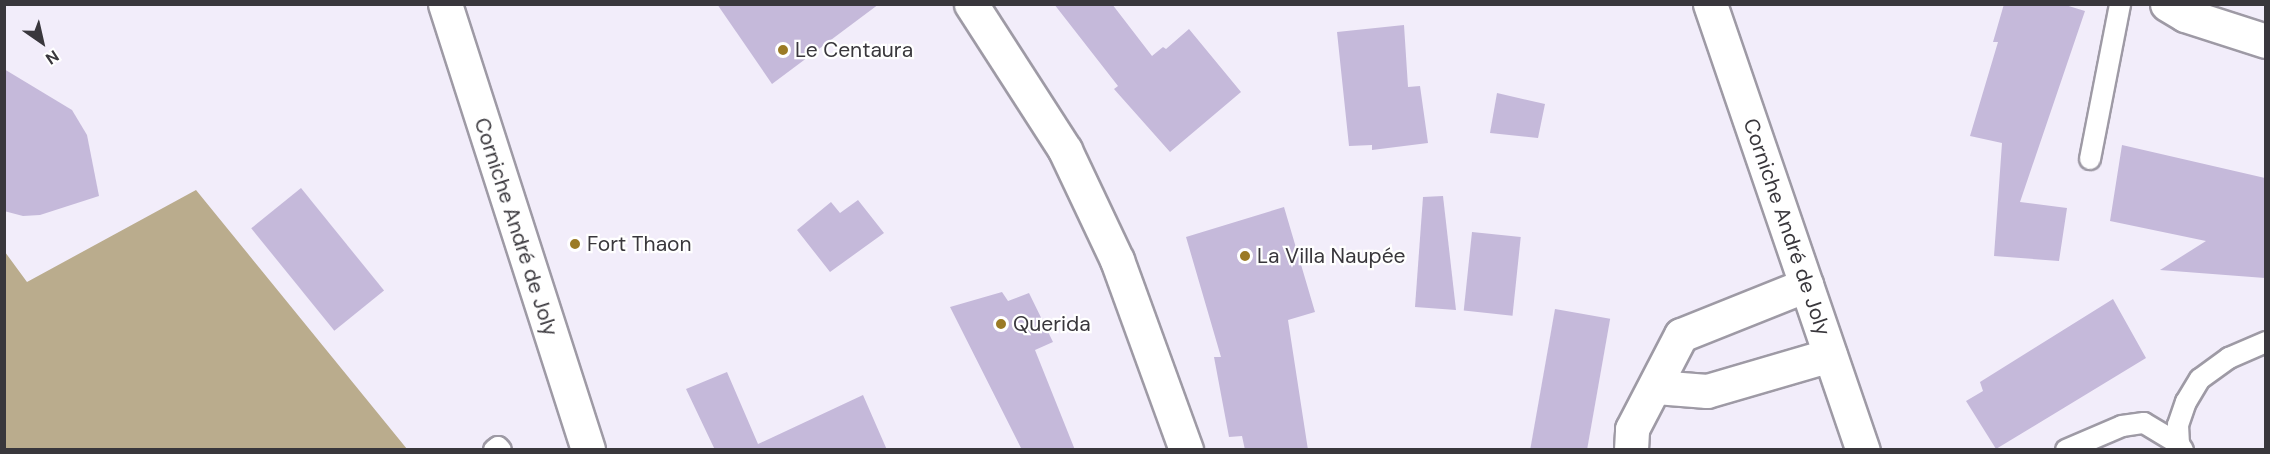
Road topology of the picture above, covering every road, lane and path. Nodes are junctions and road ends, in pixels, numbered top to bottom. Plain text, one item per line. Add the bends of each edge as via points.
1 (445, 4) edge
2 (972, 4) edge
3 (1710, 4) edge
4 (2120, 4) edge
5 (2168, 4) edge
6 (2265, 41) edge
7 (2090, 159) dead end
8 (1806, 285) junction
9 (2265, 342) edge
10 (1830, 355) junction
11 (1656, 387) junction
12 (2181, 447) edge
13 (494, 450) edge
14 (501, 450) edge
15 (588, 450) edge
16 (1186, 450) edge
17 (1631, 450) edge
18 (1863, 450) edge
19 (2066, 450) edge

1 - 15 street, Corniche André de Joly
2 - 16 street via 1070,160 1117,260
3 - 8 street, Corniche André de Joly
4 - 7 lane
5 - 6 street via 2185,15
8 - 10 street, Corniche André de Joly
8 - 11 street via 1681,335
9 - 12 lane via 2229,358 2200,379 2178,425
10 - 11 street via 1707,391
10 - 18 street, Corniche André de Joly
11 - 17 street via 1632,429
12 - 19 lane via 2144,423 2122,426
13 - 14 lane

